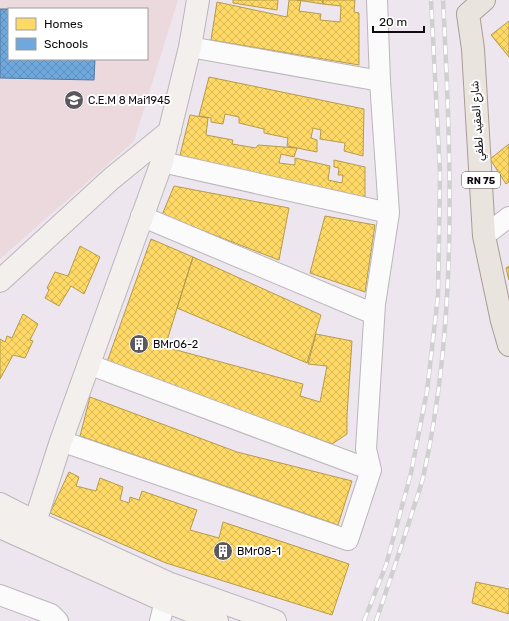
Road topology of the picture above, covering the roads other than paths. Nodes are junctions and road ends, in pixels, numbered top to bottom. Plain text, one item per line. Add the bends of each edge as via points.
1 (198, 0) edge
2 (376, 0) edge
3 (473, 4) edge
4 (190, 47) junction
5 (380, 81) junction
6 (170, 131) junction
7 (162, 162) junction
8 (389, 213) junction
9 (141, 216) junction
10 (509, 217) edge
11 (484, 236) junction
12 (0, 281) edge
13 (374, 314) junction
14 (505, 323) edge
15 (509, 345) edge
16 (88, 364) junction
17 (61, 441) junction
18 (371, 470) junction
19 (0, 504) edge
20 (35, 522) junction
21 (0, 526) edge
22 (0, 595) edge
23 (164, 602) edge
24 (58, 621) edge
25 (217, 621) edge
26 (275, 621) edge

1 - 4 street
2 - 5 street
3 - 11 main road, شارع العقيد لطفي / RN 75 via 473,49
4 - 5 street
4 - 6 street
5 - 8 street
6 - 7 street
6 - 12 street via 111,179
7 - 8 street
7 - 9 street
8 - 13 street
9 - 13 street
9 - 16 street
10 - 11 street
11 - 14 main road, شارع العقيد لطفي / RN 75
13 - 18 street via 366,449
14 - 15 main road, شارع العقيد لطفي / RN 75
16 - 17 street
16 - 18 street
17 - 18 street via 348,540
17 - 20 street
19 - 20 street
20 - 23 street
21 - 23 street
22 - 24 street via 51,614
23 - 25 street
23 - 26 street

